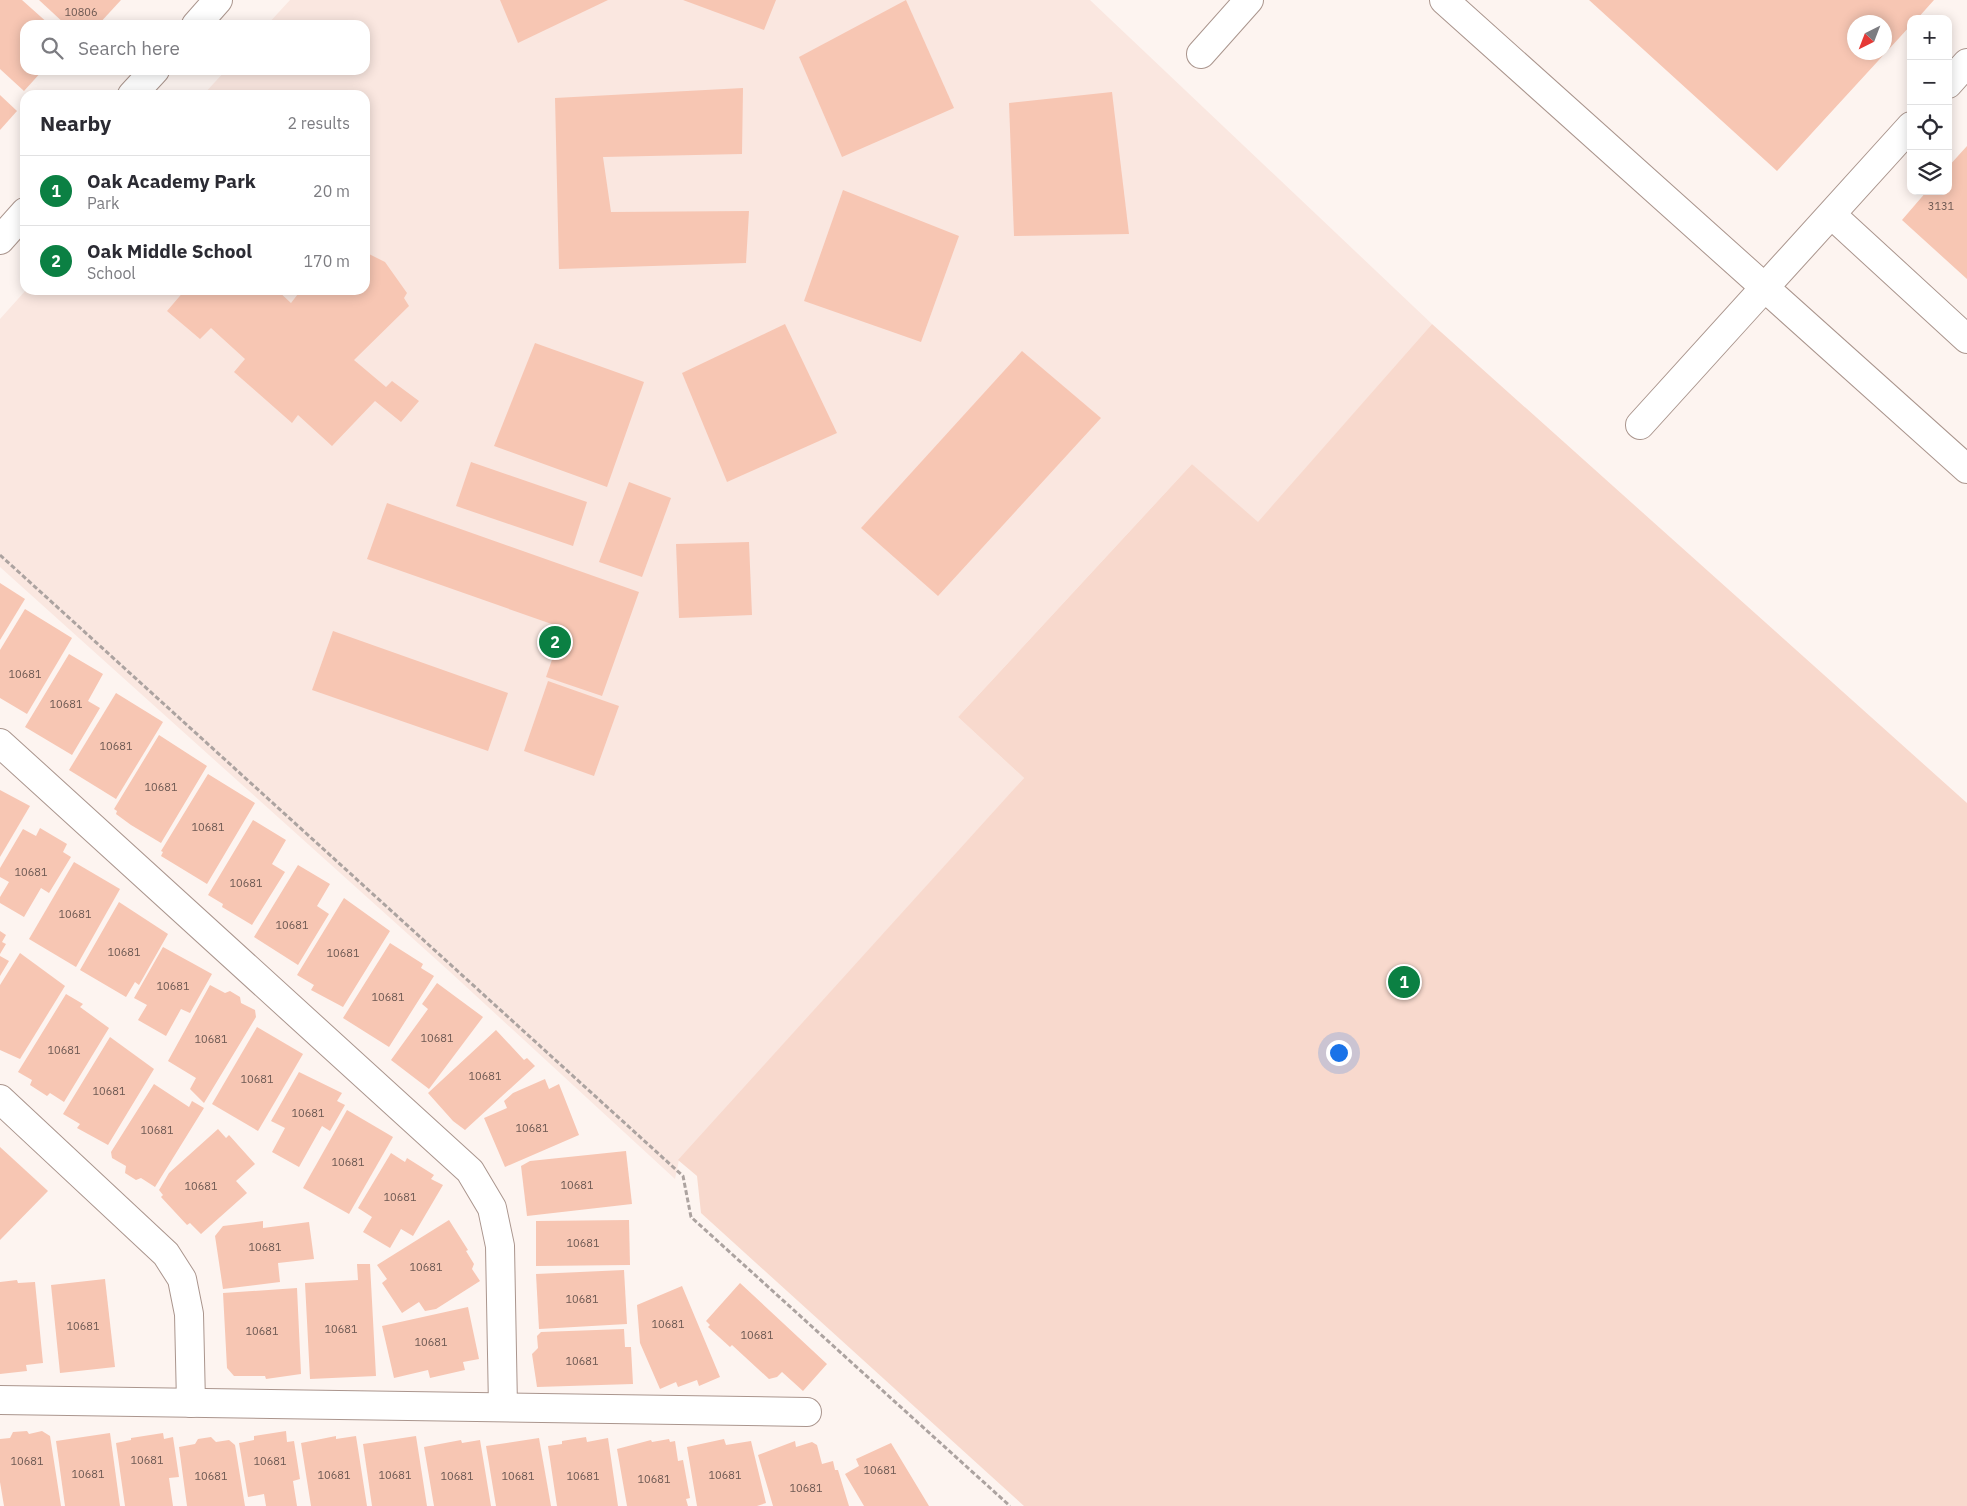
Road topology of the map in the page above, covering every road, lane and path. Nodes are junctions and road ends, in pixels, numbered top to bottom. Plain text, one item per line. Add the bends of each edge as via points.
1 (218, 0) edge
2 (1249, 0) edge
3 (1444, 0) edge
4 (200, 20) edge
5 (1201, 54) dead end
6 (1967, 62) edge
7 (150, 75) edge
8 (1952, 79) edge
9 (136, 90) edge
10 (1907, 131) edge
11 (1832, 216) junction
12 (20, 218) edge
13 (0, 240) edge
14 (1766, 288) junction
15 (1967, 339) edge
16 (1640, 425) dead end
17 (1967, 469) edge
18 (0, 555) edge
19 (0, 743) edge
20 (0, 1098) edge
21 (0, 1400) edge
22 (191, 1403) junction
23 (503, 1407) junction
24 (807, 1412) dead end
25 (1010, 1506) edge

1 - 4 street
2 - 5 street
3 - 14 street
6 - 8 street
7 - 9 street
10 - 11 street
11 - 14 street
11 - 15 street
12 - 13 street
14 - 16 street
14 - 17 street
18 - 25 path via 683,1176 691,1217
19 - 23 street via 470,1171 492,1208 500,1246
20 - 22 street via 166,1254 182,1278 189,1314
21 - 22 street
22 - 23 street
23 - 24 street

